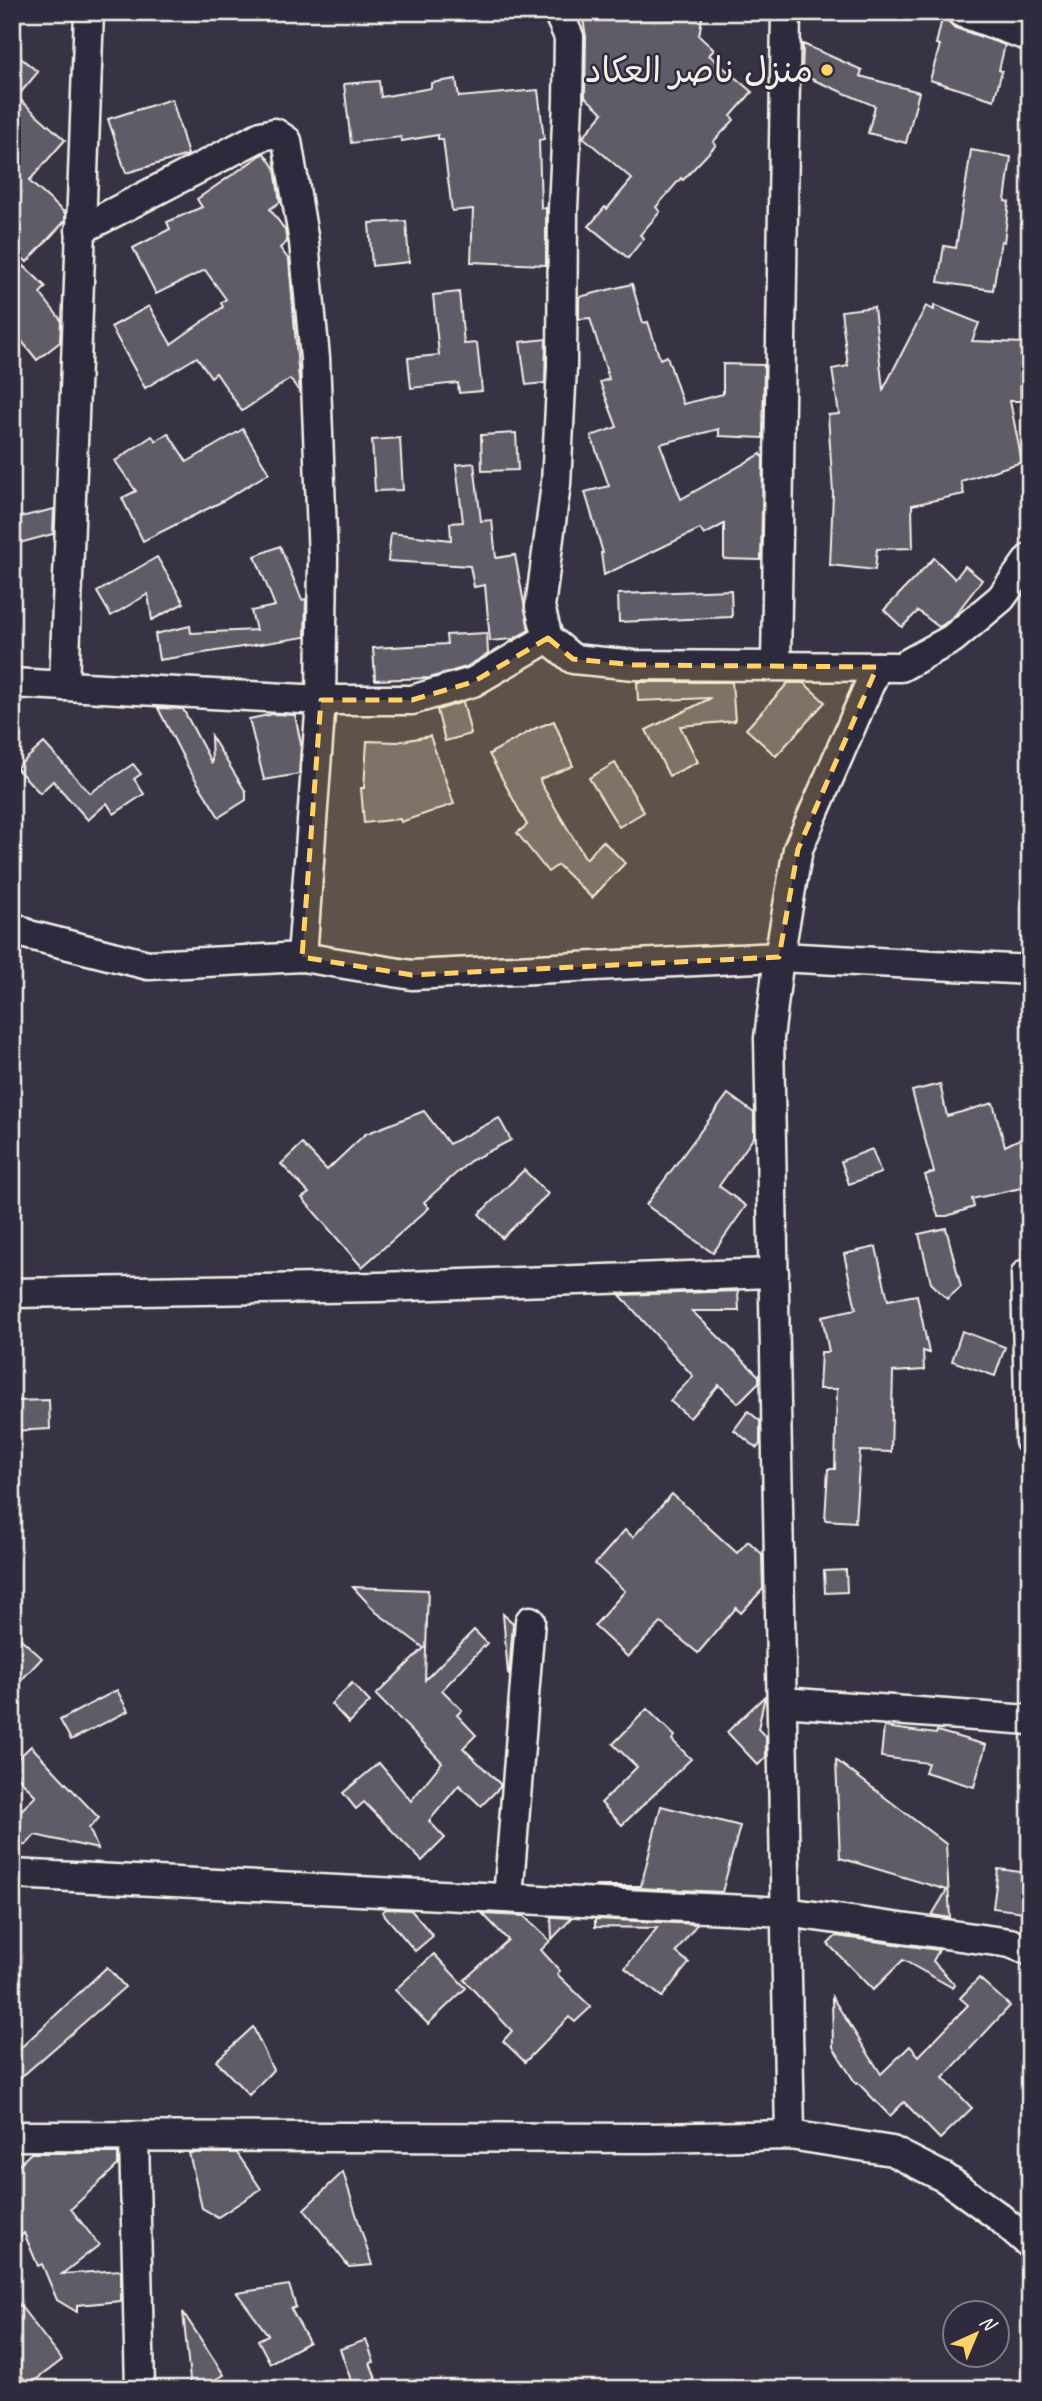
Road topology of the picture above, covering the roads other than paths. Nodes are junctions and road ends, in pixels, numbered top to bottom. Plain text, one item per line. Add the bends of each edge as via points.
1 (89, 12) edge
2 (558, 12) edge
3 (786, 12) edge
4 (961, 12) edge
5 (1030, 37) edge
6 (80, 230) junction
7 (1030, 558) edge
8 (548, 638) junction
9 (776, 665) junction
10 (877, 667) junction
11 (12, 683) edge
12 (64, 686) junction
13 (321, 700) junction
14 (12, 926) edge
15 (302, 957) junction
16 (779, 957) junction
17 (1030, 970) edge
18 (774, 1273) junction
19 (1030, 1274) edge
20 (12, 1293) edge
21 (1030, 1441) edge
22 (530, 1621) dead end
23 (782, 1702) junction
24 (1030, 1720) edge
25 (12, 1874) edge
26 (508, 1898) junction
27 (786, 1912) junction
28 (1030, 1951) edge
29 (790, 2135) junction
30 (12, 2136) edge
31 (134, 2138) junction
32 (1030, 2244) edge
33 (140, 2389) edge

1 - 6 street
2 - 8 street via 569,37 568,102 562,209 562,368 555,484 540,607
3 - 9 street
4 - 5 street
6 - 12 street
6 - 13 street via 261,136 275,133 287,141 304,242 315,358 323,559
7 - 10 street via 1001,598 952,639 901,667
8 - 9 street via 573,659 635,665
8 - 13 street via 473,682 412,701
9 - 10 street
10 - 16 street via 798,849
11 - 12 street
12 - 13 street
13 - 15 street
14 - 15 street via 29,935 148,965
15 - 16 street via 412,975
16 - 17 street
16 - 18 street via 769,1038
18 - 20 street via 379,1287
18 - 23 street
19 - 21 street via 1026,1274
22 - 26 street
23 - 24 street
23 - 27 street
25 - 26 street
26 - 27 street
27 - 28 street via 1010,1943
27 - 29 street
29 - 31 street
29 - 32 street via 892,2151 945,2178
30 - 31 street
31 - 33 street

